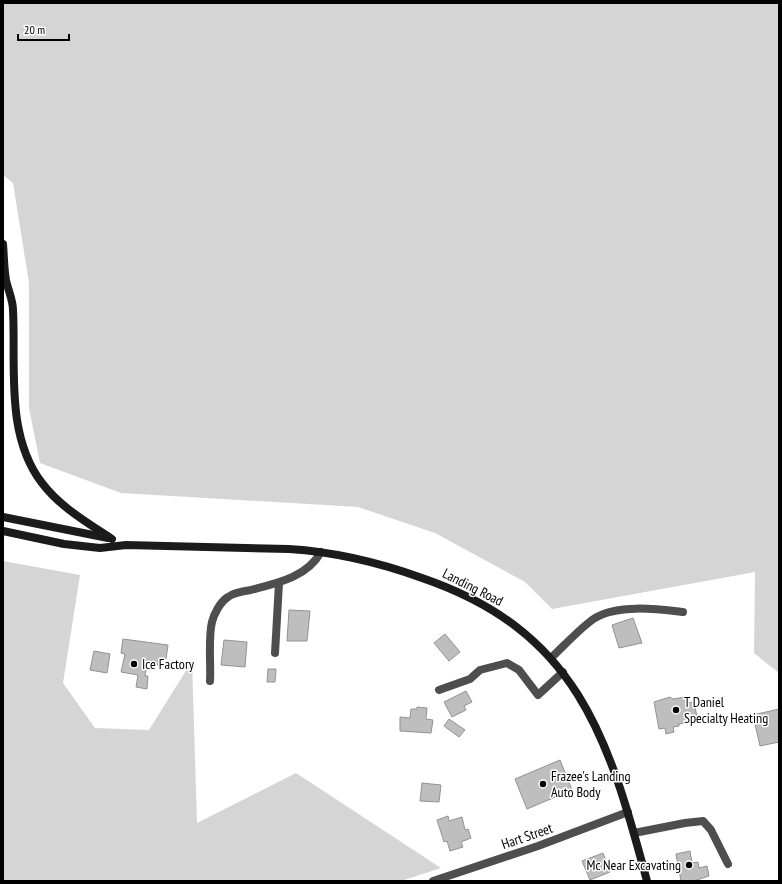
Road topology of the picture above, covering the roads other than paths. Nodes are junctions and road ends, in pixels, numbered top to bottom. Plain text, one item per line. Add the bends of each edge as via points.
1 (3, 244) edge
2 (4, 283) edge
3 (3, 517) edge
4 (3, 531) edge
5 (112, 539) junction
6 (126, 545) junction
7 (321, 552) junction
8 (279, 583) junction
9 (683, 612) dead end
10 (275, 653) dead end
11 (551, 658) junction
12 (563, 672) junction
13 (210, 681) dead end
14 (439, 690) dead end
15 (628, 812) junction
16 (634, 834) junction
17 (728, 864) dead end
18 (433, 881) edge
19 (647, 881) edge

1 - 2 main road
2 - 5 main road via 13,307 18,430 27,460 51,493 74,514
3 - 5 main road
4 - 6 main road via 64,544 100,548
5 - 6 main road
6 - 7 main road, Landing Road
7 - 8 street via 308,568
7 - 11 main road, Landing Road via 354,557 390,567 446,587 504,618
8 - 10 street
8 - 13 street via 228,596 218,608 211,623
9 - 11 street via 655,608 624,609 595,618
11 - 12 main road, Landing Road
12 - 14 street via 538,695 519,670 507,663 480,670 470,679
12 - 15 main road, Landing Road via 596,728
15 - 16 main road, Landing Road
15 - 18 street, Hart Street via 538,846
16 - 17 street via 703,821 711,830
16 - 19 main road, Landing Road

